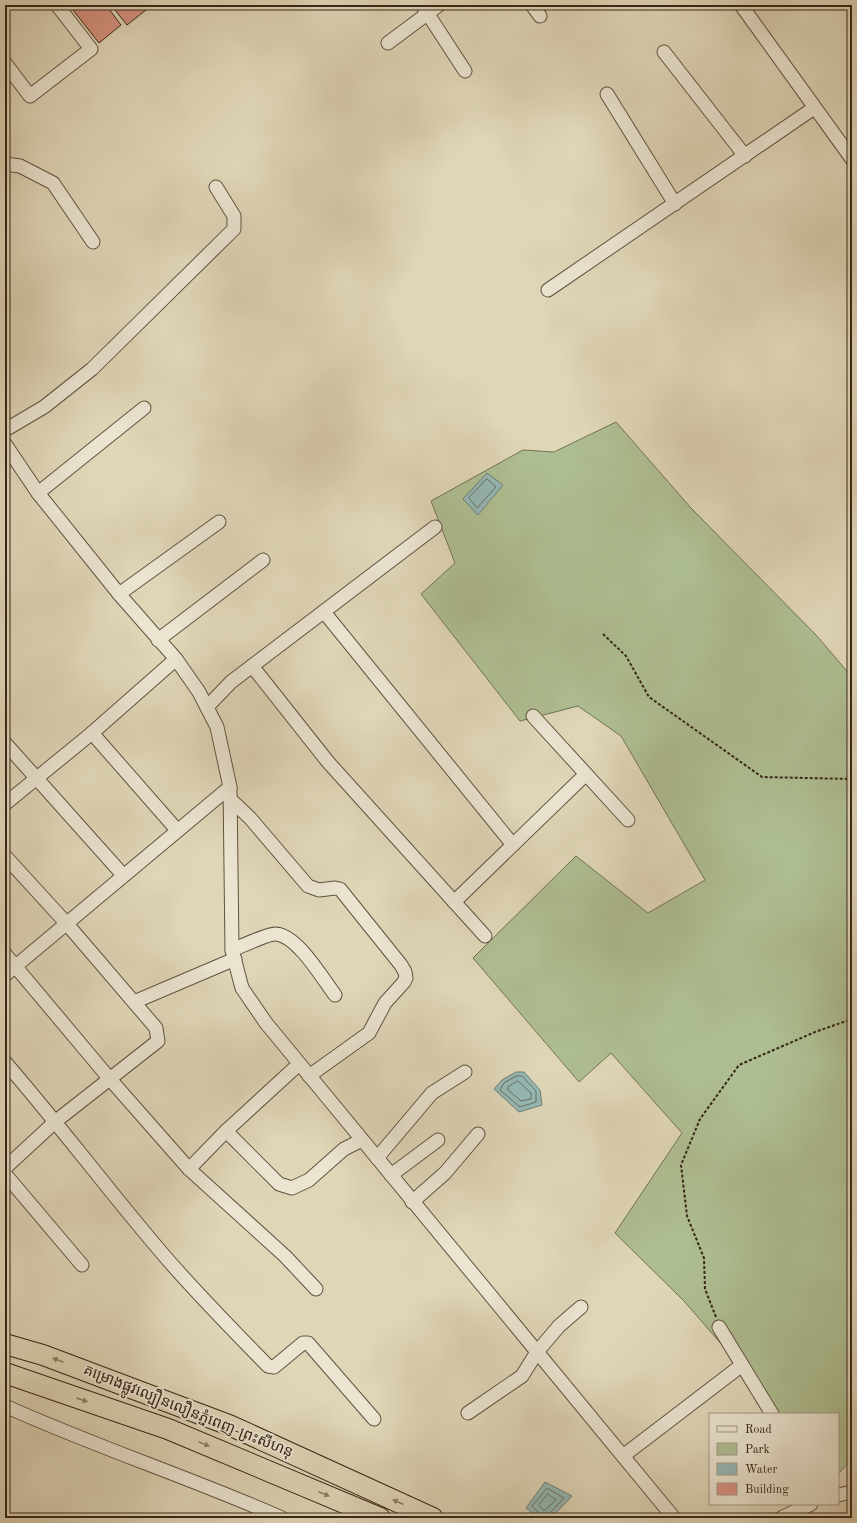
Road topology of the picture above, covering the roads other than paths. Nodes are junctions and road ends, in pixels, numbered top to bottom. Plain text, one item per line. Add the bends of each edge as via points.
1 (57, 5) edge
2 (439, 5) edge
3 (532, 5) edge
4 (741, 5) edge
5 (424, 9) edge
6 (540, 16) dead end
7 (388, 43) dead end
8 (664, 52) dead end
9 (5, 63) edge
10 (465, 71) dead end
11 (606, 94) dead end
12 (814, 108) junction
13 (745, 156) junction
14 (852, 159) edge
15 (5, 164) edge
16 (216, 187) dead end
17 (675, 204) junction
18 (93, 242) dead end
19 (548, 290) dead end
20 (144, 408) dead end
21 (5, 430) edge
22 (5, 444) edge
23 (38, 493) junction
24 (218, 522) dead end
25 (435, 527) dead end
26 (263, 560) dead end
27 (119, 594) junction
28 (324, 612) junction
29 (158, 640) junction
30 (176, 659) junction
31 (252, 666) junction
32 (207, 707) junction
33 (533, 716) dead end
34 (92, 733) junction
35 (5, 743) edge
36 (586, 774) junction
37 (36, 779) junction
38 (230, 793) junction
39 (5, 804) edge
40 (628, 820) dead end
41 (177, 830) junction
42 (513, 845) junction
43 (5, 856) edge
44 (123, 874) junction
45 (454, 902) junction
46 (67, 924) junction
47 (485, 936) dead end
48 (5, 954) edge
49 (233, 954) junction
50 (16, 965) junction
51 (5, 975) edge
52 (334, 995) dead end
53 (134, 1002) junction
54 (5, 1062) edge
55 (299, 1064) junction
56 (465, 1072) dead end
57 (309, 1076) junction
58 (109, 1078) junction
59 (56, 1121) junction
60 (226, 1131) junction
61 (478, 1134) dead end
62 (362, 1140) junction
63 (438, 1140) dead end
64 (377, 1158) junction
65 (5, 1168) edge
66 (189, 1169) junction
67 (5, 1174) edge
68 (391, 1175) junction
69 (412, 1202) junction
70 (82, 1265) dead end
71 (316, 1289) dead end
72 (581, 1307) dead end
73 (719, 1327) road end
74 (5, 1344) edge
75 (537, 1352) junction
76 (742, 1365) junction
77 (5, 1373) edge
78 (5, 1406) edge
79 (468, 1413) dead end
80 (771, 1413) edge
81 (374, 1419) dead end
82 (623, 1456) junction
83 (852, 1492) edge
84 (839, 1496) edge
85 (809, 1505) edge
86 (790, 1516) edge
87 (282, 1518) edge
88 (380, 1518) edge
89 (433, 1518) edge
90 (674, 1518) edge

1 - 9 street via 91,49 30,96
2 - 5 street
3 - 6 street
4 - 12 street
5 - 7 street
5 - 10 street
8 - 13 street
11 - 17 street
12 - 13 street
12 - 14 street
13 - 17 street
15 - 18 street via 20,166 53,183
16 - 21 street via 234,216 234,228 92,369 44,407
17 - 19 street
20 - 23 street
22 - 23 street
23 - 27 street
24 - 27 street
25 - 28 street
26 - 29 street
27 - 29 street
28 - 31 street
28 - 42 street
29 - 30 street
30 - 32 street
30 - 34 street
31 - 32 street via 231,682
31 - 45 street via 328,762
32 - 38 street via 217,727
33 - 36 street
34 - 37 street
34 - 41 street
35 - 37 street
36 - 40 street
36 - 42 street
37 - 39 street
37 - 44 street
38 - 41 street
38 - 49 street
38 - 57 street via 308,886 319,890 340,890 405,972 404,982 385,1003 369,1033
41 - 44 street
42 - 45 street
43 - 46 street
44 - 46 street
45 - 47 street
46 - 50 street
46 - 53 street
48 - 50 street
49 - 52 street via 274,934 287,937 298,946
49 - 53 street
49 - 55 street via 242,988
50 - 51 street
50 - 58 street
53 - 58 street via 156,1028 158,1041
54 - 59 street
55 - 57 street
55 - 60 street
56 - 64 street via 432,1093
57 - 62 street
58 - 59 street
58 - 66 street
59 - 65 street
59 - 81 street via 156,1247 268,1366 274,1367 303,1343 308,1343
60 - 62 street via 279,1184 292,1188 309,1180 344,1149
60 - 66 street
61 - 69 street via 444,1173
62 - 64 street
63 - 68 street
64 - 68 street
66 - 71 street via 284,1256
67 - 70 street
68 - 69 street
69 - 75 street
72 - 75 street via 559,1326
73 - 76 street
89 -> 74 highway, គម្រោងផ្លូវល្បឿនលឿនភ្នំពេញ-ព្រះសីហនុ via 229,1425 43,1354
75 - 79 street via 522,1376
75 - 82 street
76 - 80 street
76 - 82 street
77 -> 88 highway, គម្រោងផ្លូវល្បឿនលឿនភ្នំពេញ-ព្រះសីហនុ via 168,1429
78 - 87 street
82 - 90 street
83 - 84 street
85 - 86 street

